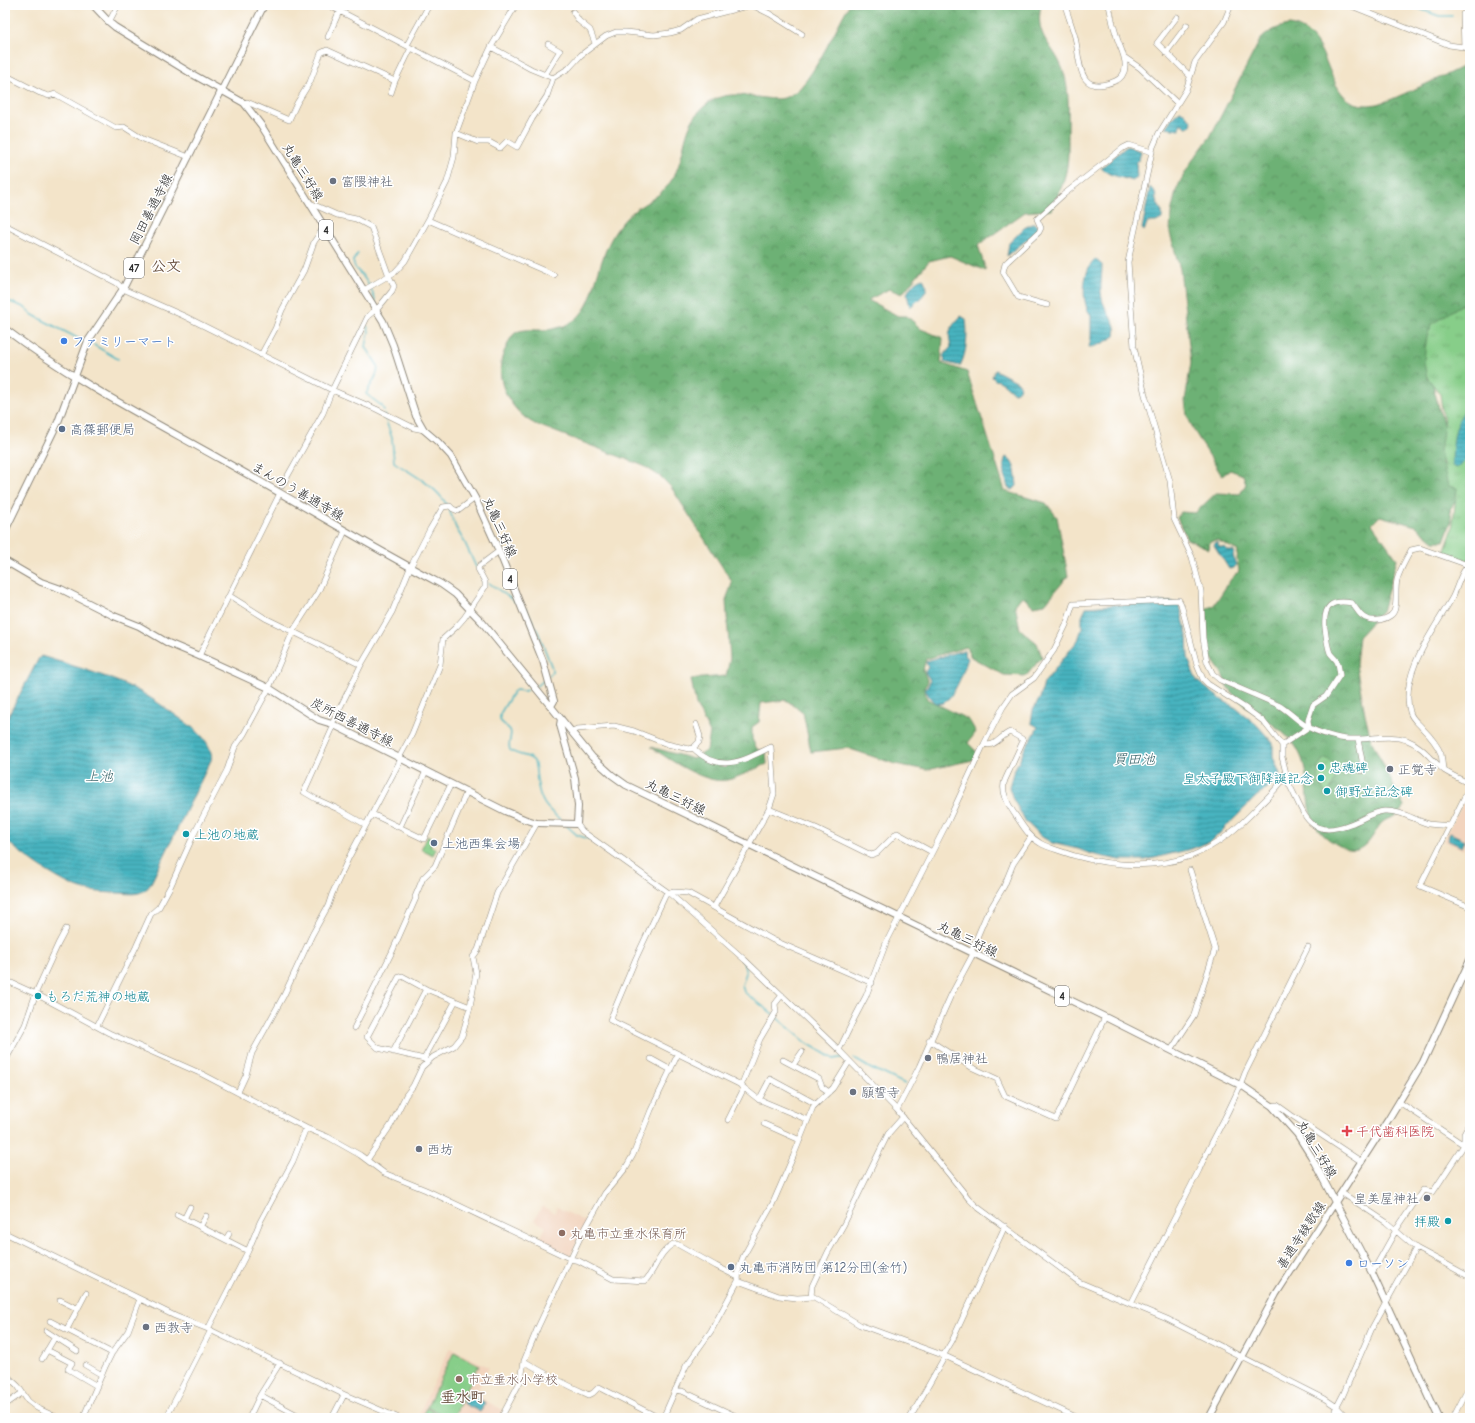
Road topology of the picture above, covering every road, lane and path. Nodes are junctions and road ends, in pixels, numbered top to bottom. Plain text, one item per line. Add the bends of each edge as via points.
1 (93, 5) edge
2 (118, 5) edge
3 (264, 5) edge
4 (328, 5) edge
5 (342, 5) edge
6 (429, 5) edge
7 (516, 5) edge
8 (751, 5) edge
9 (1065, 5) edge
10 (1109, 5) edge
11 (1231, 5) edge
12 (1349, 5) edge
13 (339, 11) junction
14 (573, 12) dead end
15 (1470, 13) edge
16 (1177, 17) dead end
17 (109, 22) junction
18 (1187, 25) dead end
19 (802, 34) dead end
20 (328, 37) dead end
21 (596, 43) junction
22 (548, 44) dead end
23 (409, 46) junction
24 (491, 47) junction
25 (1464, 48) junction
26 (1470, 48) edge
27 (1166, 53) junction
28 (1124, 57) junction
29 (5, 75) edge
30 (545, 75) junction
31 (1190, 76) junction
32 (552, 78) junction
33 (395, 81) junction
34 (475, 81) junction
35 (222, 91) junction
36 (391, 93) dead end
37 (244, 103) junction
38 (1177, 103) junction
39 (456, 133) junction
40 (1152, 152) junction
41 (189, 157) junction
42 (309, 203) junction
43 (428, 220) junction
44 (5, 225) edge
45 (324, 228) junction
46 (554, 275) dead end
47 (389, 276) junction
48 (123, 289) junction
49 (365, 290) junction
50 (1047, 305) dead end
51 (376, 310) junction
52 (5, 329) edge
53 (262, 355) junction
54 (75, 376) junction
55 (332, 390) junction
56 (424, 430) junction
57 (282, 486) dead end
58 (280, 493) junction
59 (1470, 494) edge
60 (475, 498) junction
61 (1470, 501) edge
62 (5, 531) edge
63 (345, 531) junction
64 (499, 551) junction
65 (5, 561) edge
66 (1469, 564) edge
67 (410, 568) junction
68 (230, 596) junction
69 (470, 608) junction
70 (293, 631) junction
71 (199, 656) junction
72 (361, 665) junction
73 (269, 688) junction
74 (551, 706) junction
75 (561, 719) junction
76 (696, 724) dead end
77 (333, 725) junction
78 (1308, 727) junction
79 (572, 731) junction
80 (1358, 739) junction
81 (984, 744) junction
82 (1282, 745) junction
83 (693, 748) junction
84 (401, 759) junction
85 (1443, 768) junction
86 (426, 771) junction
87 (1361, 771) dead end
88 (1285, 777) junction
89 (1470, 783) edge
90 (451, 784) junction
91 (467, 792) junction
92 (769, 809) junction
93 (372, 814) junction
94 (537, 823) junction
95 (577, 824) junction
96 (366, 825) junction
97 (1450, 826) junction
98 (400, 827) junction
99 (1032, 837) junction
100 (750, 845) junction
101 (932, 852) junction
102 (1190, 870) dead end
103 (668, 894) junction
104 (714, 907) junction
105 (1470, 907) edge
106 (899, 917) junction
107 (66, 929) dead end
108 (1308, 947) dead end
109 (973, 954) junction
110 (1470, 960) edge
111 (5, 980) edge
112 (872, 983) junction
113 (426, 989) junction
114 (36, 994) junction
115 (782, 995) junction
116 (455, 1002) junction
117 (470, 1007) junction
118 (1105, 1017) junction
119 (97, 1026) junction
120 (354, 1028) dead end
121 (930, 1040) junction
122 (839, 1050) junction
123 (1171, 1050) junction
124 (392, 1052) junction
125 (802, 1052) dead end
126 (678, 1054) junction
127 (651, 1059) dead end
128 (425, 1060) junction
129 (783, 1060) dead end
130 (5, 1061) edge
131 (849, 1062) junction
132 (793, 1065) junction
133 (671, 1070) junction
134 (1241, 1085) junction
135 (742, 1087) junction
136 (238, 1092) junction
137 (829, 1092) junction
138 (759, 1100) junction
139 (1399, 1102) junction
140 (816, 1104) junction
141 (1272, 1106) junction
142 (898, 1110) junction
143 (903, 1117) junction
144 (728, 1120) dead end
145 (808, 1120) junction
146 (1470, 1122) edge
147 (764, 1124) dead end
148 (306, 1128) junction
149 (800, 1140) junction
150 (1464, 1145) junction
151 (1470, 1146) edge
152 (367, 1160) junction
153 (1362, 1162) junction
154 (1342, 1193) junction
155 (1335, 1204) junction
156 (190, 1207) dead end
157 (178, 1215) dead end
158 (206, 1216) dead end
159 (184, 1219) junction
160 (1005, 1226) junction
161 (200, 1227) junction
162 (1396, 1230) junction
163 (5, 1233) edge
164 (229, 1234) dead end
165 (226, 1239) junction
166 (1416, 1248) junction
167 (248, 1251) junction
168 (571, 1259) junction
169 (1372, 1273) junction
170 (1470, 1277) edge
171 (738, 1279) junction
172 (86, 1293) dead end
173 (810, 1297) junction
174 (140, 1299) junction
175 (60, 1300) dead end
176 (1131, 1304) junction
177 (1386, 1304) junction
178 (78, 1309) junction
179 (50, 1321) dead end
180 (67, 1329) junction
181 (210, 1329) junction
182 (46, 1331) dead end
183 (55, 1337) junction
184 (48, 1350) junction
185 (77, 1351) dead end
186 (112, 1353) junction
187 (944, 1356) junction
188 (1241, 1358) junction
189 (42, 1359) dead end
190 (524, 1361) junction
191 (280, 1363) junction
192 (84, 1365) dead end
193 (5, 1374) edge
194 (102, 1375) junction
195 (1470, 1385) edge
196 (97, 1386) junction
197 (675, 1390) junction
198 (22, 1393) junction
199 (344, 1395) junction
200 (260, 1396) junction
201 (5, 1405) edge
202 (1337, 1406) junction
203 (58, 1418) edge
204 (83, 1418) edge
205 (166, 1418) edge
206 (249, 1418) edge
207 (298, 1418) edge
208 (332, 1418) edge
209 (399, 1418) edge
210 (501, 1418) edge
211 (661, 1418) edge
212 (740, 1418) edge
213 (910, 1418) edge
214 (1078, 1418) edge
215 (1209, 1418) edge
216 (1331, 1418) edge
217 (1347, 1418) edge
218 (1439, 1418) edge
219 (1453, 1418) edge

1 - 17 main road, 丸亀三好線 / 4
2 - 17 street
3 - 35 main road, 岡田善通寺線 / 47
4 - 13 street
5 - 13 street
6 - 23 street
7 - 24 street
8 - 19 street
8 - 21 street via 697,19 681,30 654,35 616,32
9 - 28 street via 1081,72 1091,84 1100,87 1118,80 1126,67
10 - 28 street
11 - 31 street via 1224,22 1195,62
12 - 25 street via 1449,45
13 - 20 street
13 - 23 street
14 - 21 street via 578,21 590,30
15 - 25 street via 1463,14
16 - 27 street via 1157,43
17 - 35 main road, 丸亀三好線 / 4
18 - 27 street
21 - 32 street via 569,68
22 - 30 street via 560,51
23 - 33 street
23 - 34 street
24 - 30 street
24 - 34 street
25 - 26 street
27 - 31 street
28 - 38 street via 1140,68
29 - 41 street via 40,93 49,96 54,94 116,128 124,127 143,139
30 - 32 street
31 - 38 street via 1186,90
32 - 39 street via 547,96 517,147 507,142 500,148 489,142 478,142
33 - 36 street
33 - 37 street via 327,50 321,53 310,82 289,120
34 - 39 street
35 - 37 main road, 丸亀三好線 / 4
35 - 41 main road, 岡田善通寺線 / 47
37 - 42 main road, 丸亀三好線 / 4 via 261,125
38 - 40 street via 1159,133
39 - 43 street via 454,156 447,182
40 - 50 street via 1129,145 1123,148 1037,219 1041,228 1039,232 1005,264 1003,272 1018,297
40 - 78 street via 1128,262 1134,347 1170,481 1174,518 1192,557 1201,591 1207,662 1213,674 1220,680 1278,705
41 - 48 main road, 岡田善通寺線 / 47
42 - 45 main road, 丸亀三好線 / 4
42 - 47 street via 372,227
43 - 46 street
43 - 47 street via 405,261
44 - 48 street via 117,283
45 - 49 main road, 丸亀三好線 / 4
45 - 53 street via 314,242 304,270 282,310
47 - 49 street
47 - 51 street via 394,286
48 - 53 street
48 - 54 main road, 岡田善通寺線 / 47 via 88,341
49 - 51 main road, 丸亀三好線 / 4
51 - 55 street via 368,316
51 - 56 main road, 丸亀三好線 / 4 via 389,333 416,416
52 - 54 main road, まんのう善通寺線
53 - 55 street
54 - 58 main road, まんのう善通寺線
54 - 62 main road, 岡田善通寺線 / 47 via 58,422
55 - 56 street via 414,428
55 - 57 street via 323,413
56 - 60 main road, 丸亀三好線 / 4 via 451,456
58 - 63 main road, まんのう善通寺線
58 - 68 street
59 - 61 street
60 - 64 main road, 丸亀三好線 / 4
60 - 67 street via 458,511 450,506 443,507
63 - 67 main road, まんのう善通寺線
63 - 70 street via 318,592
64 - 69 street via 478,569 485,582 484,587
64 - 74 main road, 丸亀三好線 / 4 via 543,661 554,701
65 - 71 main road, 炭所西善通寺線 via 41,582 61,589
66 - 78 street via 1420,548 1411,550 1396,582 1395,609 1392,615 1385,619 1367,618 1362,616 1352,603 1341,601 1332,604 1325,611 1326,639 1331,654 1337,661 1340,675 1326,696 1313,705
66 - 85 street via 1426,641 1409,686 1410,714 1440,752
67 - 69 main road, まんのう善通寺線 via 441,584
67 - 72 street via 392,612
68 - 70 street via 265,618
68 - 71 street
69 - 74 main road, まんのう善通寺線
69 - 84 street via 456,627 443,638 440,665 412,734 400,756
70 - 72 street
70 - 73 street
71 - 73 main road, 炭所西善通寺線
72 - 77 street
73 - 77 main road, 炭所西善通寺線 via 318,720
73 - 119 street via 235,748 171,885 160,907 151,914
74 - 75 main road, 丸亀三好線 / 4
75 - 79 main road, 丸亀三好線 / 4
75 - 95 main road via 560,725 578,793
76 - 83 street via 700,736 699,742
77 - 84 main road, 炭所西善通寺線
77 - 96 street via 304,792
78 - 80 street via 1332,736
78 - 82 street
79 - 83 street via 614,726 685,750
79 - 100 main road, 丸亀三好線 / 4 via 600,766 626,785
80 - 85 street via 1383,737 1408,741
80 - 87 street via 1362,760
81 - 82 street via 1012,694 1034,678 1054,650 1073,604 1176,599 1181,604 1197,665 1204,679 1264,721
81 - 99 street via 991,745 1010,732 1022,739 1003,785 1003,791 1013,812
81 - 101 street
82 - 88 street
83 - 92 street via 708,760 724,763 738,761 771,747 774,794
84 - 86 main road, 炭所西善通寺線
84 - 93 street
85 - 89 street
86 - 90 main road, 炭所西善通寺線
86 - 98 street
88 - 97 street via 1305,816 1321,829 1336,829 1374,813 1386,811 1429,824
88 - 99 street via 1278,788 1232,833 1214,845 1162,863 1106,863 1087,860 1041,844
89 - 97 street
90 - 91 main road, 炭所西善通寺線
90 - 98 street via 424,839
91 - 94 main road, 炭所西善通寺線 via 505,812
91 - 120 street via 434,866 423,878 392,952
92 - 100 street
92 - 101 street via 871,854 876,853 897,833
93 - 96 street
93 - 98 street
94 - 95 main road, 炭所西善通寺線
94 - 117 street via 497,893 478,950 473,957 476,973
95 - 103 street
96 - 136 street via 284,995 252,1053
97 - 105 street via 1420,886
99 - 109 street via 1013,864 1004,886 986,916 972,949
100 - 104 street
100 - 106 main road, 丸亀三好線 / 4
101 - 106 street
102 - 123 street via 1215,949 1194,1015
103 - 104 street via 688,893
103 - 115 street
103 - 126 street via 636,958 610,1020
104 - 112 street via 773,940
106 - 109 main road, 丸亀三好線 / 4
106 - 112 street via 886,943
107 - 114 street
108 - 134 street
109 - 118 main road, 丸亀三好線 / 4
109 - 121 street
110 - 139 main road, 善通寺綾歌線 via 1422,1062
111 - 114 street
112 - 122 street
113 - 116 street
113 - 124 street
113 - 124 street via 402,976 399,977 367,1037 378,1048
114 - 119 street
114 - 130 street via 25,1024
115 - 122 street
115 - 135 street via 775,1004 776,1012 760,1039
116 - 117 street
116 - 128 street
117 - 128 street via 458,1042
118 - 121 street via 1056,1119 1005,1096 997,1079 971,1067
118 - 123 main road, 丸亀三好線 / 4
119 - 136 street
121 - 142 street
122 - 131 street
123 - 134 main road, 丸亀三好線 / 4
124 - 128 street
125 - 132 street
126 - 133 street
126 - 135 street
127 - 133 street
128 - 152 street via 391,1125
129 - 132 street
131 - 137 street
131 - 142 street
132 - 137 street via 819,1079 822,1087
133 - 168 street via 633,1155 625,1170 605,1193
134 - 141 main road, 丸亀三好線 / 4
134 - 176 street
135 - 138 street
135 - 144 street
136 - 148 street
137 - 140 street
138 - 140 street via 770,1079
138 - 145 street
139 - 150 street
139 - 153 main road, 善通寺綾歌線
140 - 145 street
141 - 153 street via 1278,1104
141 - 155 main road, 丸亀三好線 / 4 via 1297,1134
142 - 143 street
143 - 160 street via 969,1199
143 - 173 street via 888,1134 828,1252 812,1286
145 - 149 street
146 - 150 street via 1464,1133
147 - 149 street
148 - 152 street via 328,1137
148 - 167 street via 293,1161 260,1222
149 - 171 street via 772,1205 743,1257
150 - 151 street
150 - 162 street via 1433,1192 1423,1190
152 - 168 street via 384,1173 426,1190
153 - 154 main road, 善通寺綾歌線
154 - 155 main road, 善通寺綾歌線
154 - 162 street
155 - 169 main road, 丸亀三好線 / 4
155 - 188 main road, 善通寺綾歌線 via 1276,1294
156 - 159 street
157 - 159 street
158 - 161 street
159 - 161 street
160 - 176 street via 1068,1275
160 - 187 street
161 - 165 street
162 - 166 street
162 - 169 street
163 - 174 street
164 - 165 street
165 - 167 street
166 - 170 street
166 - 177 street
167 - 181 street
168 - 171 street via 580,1261 613,1279 645,1281 667,1247 677,1244
168 - 190 street
169 - 177 main road, 丸亀三好線 / 4
171 - 173 street via 779,1296
171 - 197 street via 711,1331 686,1366
172 - 178 street
173 - 187 street via 860,1325
174 - 181 street
174 - 186 street via 128,1331
175 - 178 street
176 - 188 street via 1167,1319
177 - 202 street via 1372,1328
177 - 218 main road, 丸亀三好線 / 4
178 - 180 street
179 - 180 street
180 - 186 street
181 - 191 street
181 - 205 street
182 - 183 street
183 - 184 street
183 - 185 street
184 - 189 street
184 - 196 street via 72,1363 68,1369
186 - 194 street
187 - 213 street
187 - 214 street
188 - 202 street
188 - 215 main road, 善通寺綾歌線
190 - 210 street via 521,1380
190 - 211 street via 579,1391 589,1395 599,1387
191 - 199 street
191 - 200 street
192 - 194 street
193 - 198 street
194 - 196 street
195 - 219 street
196 - 204 street
197 - 211 street
197 - 212 street
198 - 201 street
198 - 203 street via 37,1408
199 - 208 street
199 - 209 street
200 - 206 street
200 - 207 street via 299,1416
202 - 216 street
202 - 217 street

